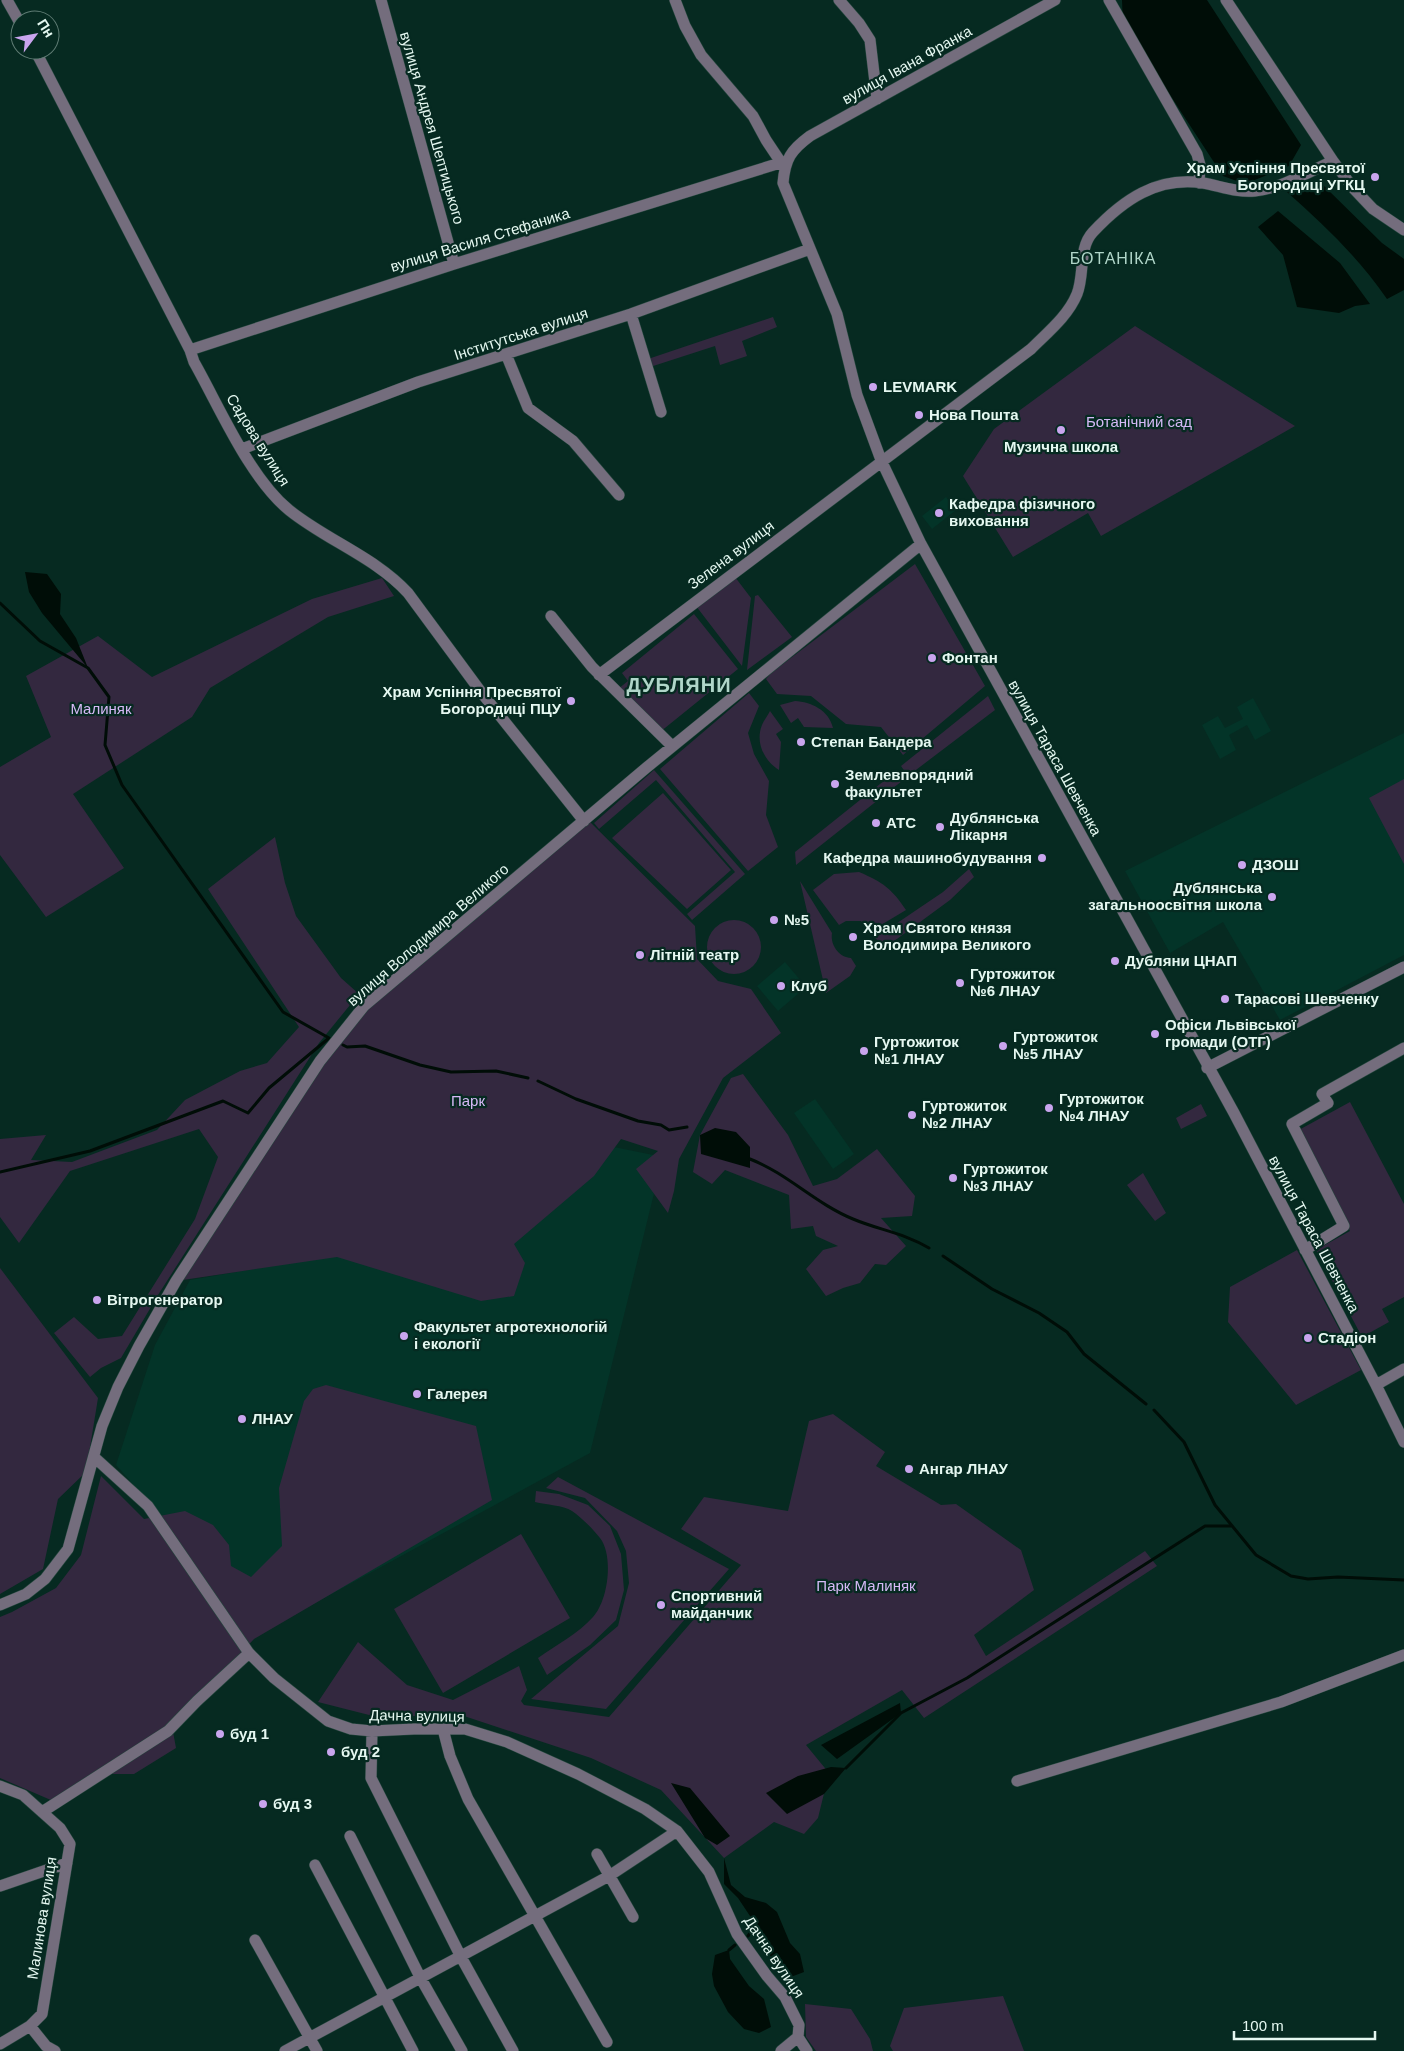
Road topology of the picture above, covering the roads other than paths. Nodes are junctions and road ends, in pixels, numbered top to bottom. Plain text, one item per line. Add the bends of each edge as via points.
1 (380, 0) edge
2 (675, 0) edge
3 (839, 0) edge
4 (1055, 0) edge
5 (1109, 0) edge
6 (1226, 0) edge
7 (40, 60) edge
8 (877, 99) junction
9 (1333, 161) junction
10 (782, 165) junction
11 (1199, 183) junction
12 (1404, 230) edge
13 (810, 249) junction
14 (454, 264) junction
15 (630, 314) junction
16 (190, 350) junction
17 (506, 354) junction
18 (661, 412) dead end
19 (242, 450) junction
20 (881, 460) junction
21 (619, 496) dead end
22 (921, 544) junction
23 (551, 616) dead end
24 (599, 675) junction
25 (672, 746) junction
26 (584, 821) junction
27 (1404, 967) edge
28 (1404, 1048) edge
29 (1207, 1068) junction
30 (1305, 1250) junction
31 (1404, 1368) edge
32 (1376, 1385) junction
33 (1404, 1442) edge
34 (94, 1457) junction
35 (0, 1605) edge
36 (249, 1653) junction
37 (1404, 1655) edge
38 (443, 1729) junction
39 (372, 1731) junction
40 (1016, 1781) dead end
41 (0, 1786) edge
42 (42, 1812) junction
43 (678, 1831) junction
44 (350, 1836) dead end
45 (597, 1854) dead end
46 (67, 1863) junction
47 (315, 1865) dead end
48 (609, 1876) junction
49 (0, 1886) edge
50 (536, 1915) junction
51 (633, 1917) dead end
52 (255, 1940) dead end
53 (461, 1957) junction
54 (420, 1977) junction
55 (384, 1997) junction
56 (30, 2026) junction
57 (798, 2037) junction
58 (310, 2038) junction
59 (606, 2042) dead end
60 (0, 2044) edge
61 (55, 2051) edge
62 (285, 2051) edge
63 (317, 2051) edge
64 (412, 2051) edge
65 (462, 2051) edge
66 (513, 2051) edge
67 (781, 2051) edge
68 (807, 2051) edge

1 - 14 street, вулиця Андрея Шептицького
2 - 10 street via 701,55 753,116
3 - 8 street via 870,40
4 - 8 street, вулиця Івана Франка
5 - 11 street via 1197,154
6 - 9 street
7 - 16 street, Садова вулиця
8 - 10 street, вулиця Івана Франка via 804,141
9 - 11 street, Зелена вулиця via 1258,191
9 - 12 street via 1373,209
10 - 13 street, вулиця Тараса Шевченка via 783,183
10 - 14 street, вулиця Василя Стефаника
11 - 20 street, Зелена вулиця via 1156,186 1142,192 1108,218 1087,241 1078,293 1064,316 1031,349
13 - 15 street, Інститутська вулиця
13 - 20 street, вулиця Тараса Шевченка via 837,314 857,395
14 - 16 street, вулиця Василя Стефаника
15 - 17 street, Інститутська вулиця
15 - 18 street
16 - 19 street, Садова вулиця
17 - 19 street, Інститутська вулиця via 418,382
17 - 21 street via 528,408 573,441
19 - 26 street, Садова вулиця via 266,486 290,510 394,578
20 - 22 street, вулиця Тараса Шевченка
20 - 24 street, Зелена вулиця
22 - 25 street, вулиця Володимира Великого
22 - 29 street, вулиця Тараса Шевченка
23 - 24 street
24 - 25 street
25 - 26 street, вулиця Володимира Великого
26 - 34 street, вулиця Володимира Великого via 364,1006 320,1061 176,1281 118,1387
27 - 29 street
28 - 30 street via 1322,1094 1328,1103 1292,1124 1344,1226
29 - 30 street, вулиця Тараса Шевченка
30 - 32 street, вулиця Тараса Шевченка
31 - 32 street
32 - 33 street, вулиця Тараса Шевченка
34 - 35 street, вулиця Володимира Великого via 68,1549 45,1579 26,1594
34 - 36 street, Дачна вулиця via 148,1506
36 - 39 street, Дачна вулиця via 274,1678 328,1721 351,1729
36 - 42 street via 168,1731
37 - 40 street via 1281,1702
38 - 39 street, Дачна вулиця
38 - 43 street, Дачна вулиця via 465,1729 507,1742 646,1809
38 - 50 street via 468,1799
39 - 53 street via 371,1778
41 - 42 street, Малинова вулиця via 23,1795
42 - 46 street, Малинова вулиця via 60,1828 70,1844
43 - 48 street
43 - 57 street, Дачна вулиця via 709,1872 737,1934 785,1997 799,2024
44 - 54 street
45 - 48 street
46 - 49 street
46 - 56 street, Малинова вулиця via 42,2014
47 - 55 street
48 - 50 street
48 - 51 street
50 - 53 street
50 - 59 street
52 - 58 street
53 - 54 street
53 - 66 street
54 - 55 street
54 - 65 street
55 - 58 street
55 - 64 street
56 - 60 street
56 - 61 street via 46,2046
57 - 67 street
57 - 68 street, Дачна вулиця
58 - 62 street
58 - 63 street

